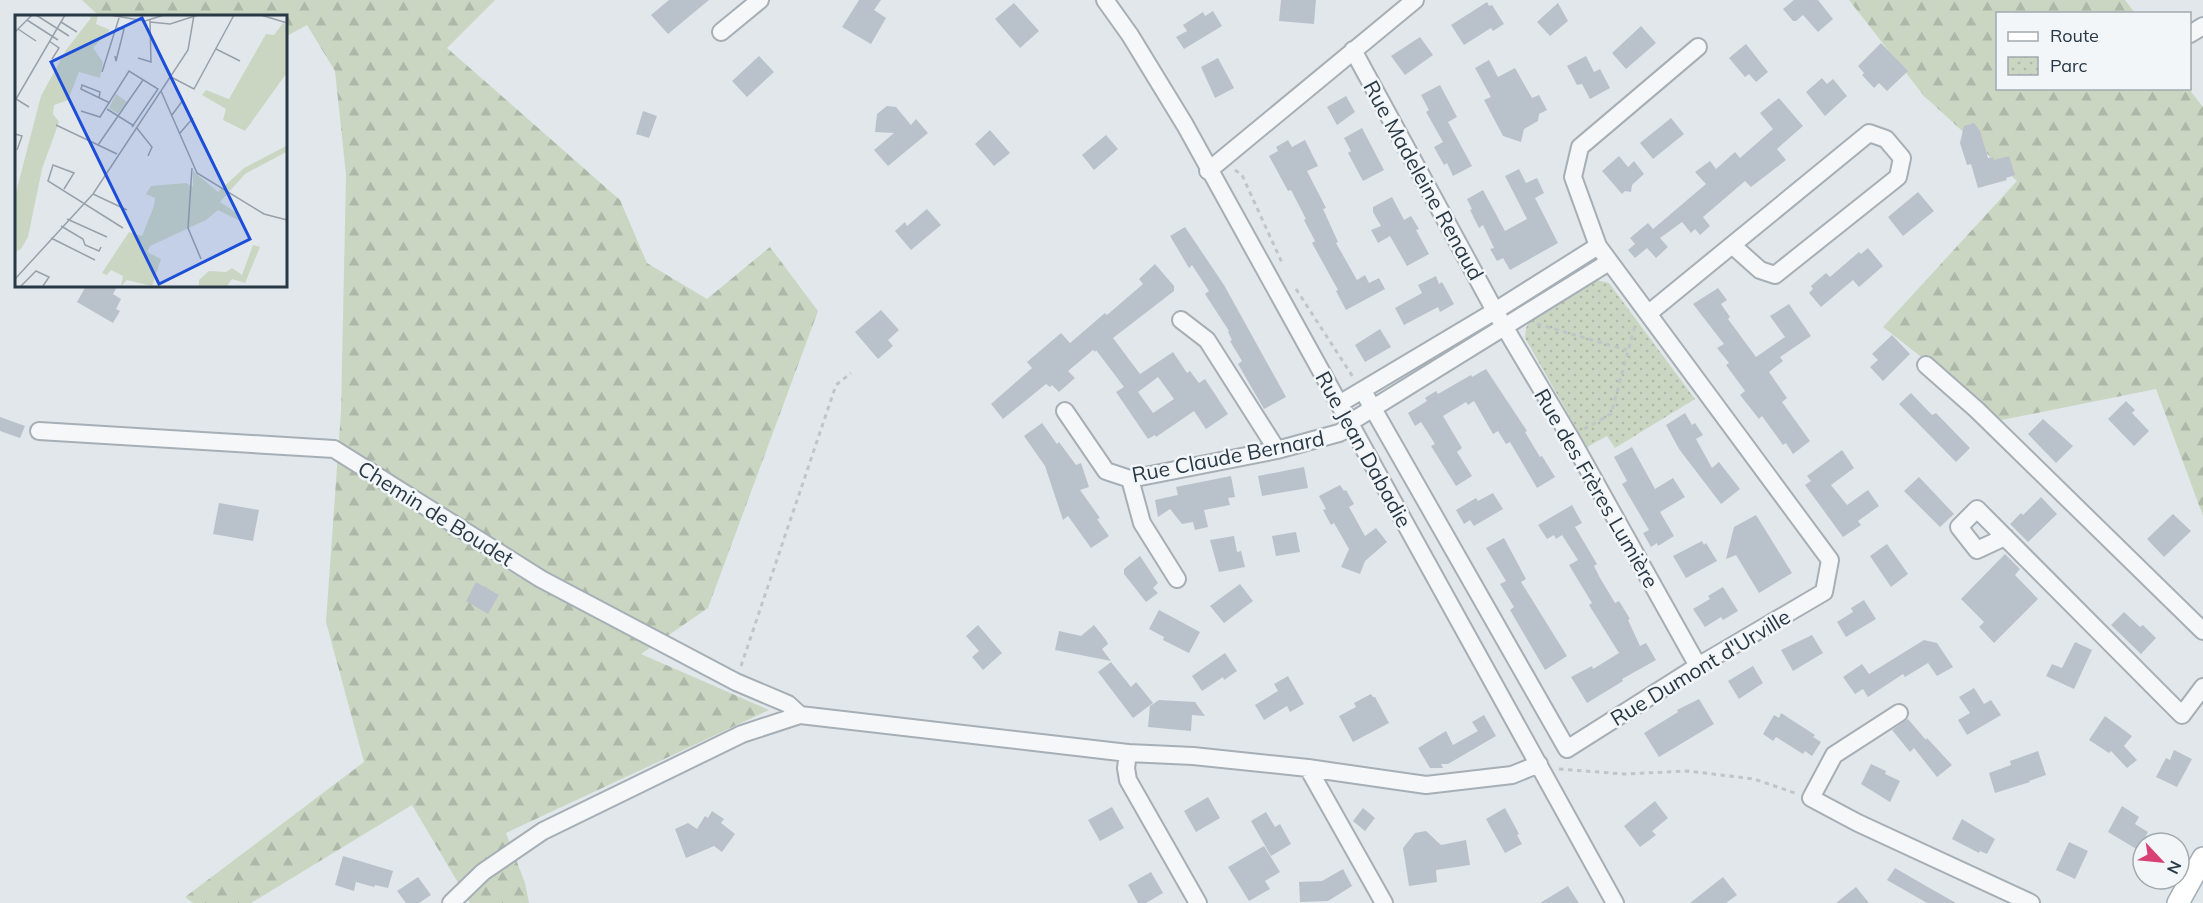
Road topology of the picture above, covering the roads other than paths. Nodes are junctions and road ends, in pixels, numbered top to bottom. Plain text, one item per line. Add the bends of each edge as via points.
1 (760, 0) edge
2 (1105, 0) edge
3 (1415, 0) edge
4 (721, 32) dead end
5 (1698, 47) dead end
6 (1353, 50) junction
7 (1208, 171) junction
8 (1732, 245) junction
9 (1598, 246) junction
10 (1609, 262) junction
11 (1645, 308) junction
12 (1495, 311) junction
13 (1181, 320) dead end
14 (1510, 322) junction
15 (1926, 365) dead end
16 (1363, 391) junction
17 (1339, 404) junction
18 (1373, 407) junction
19 (1065, 411) dead end
20 (1350, 425) junction
21 (39, 431) dead end
22 (1277, 450) junction
23 (1130, 479) junction
24 (2005, 537) dead end
25 (1177, 579) dead end
26 (2203, 631) edge
27 (1698, 666) junction
28 (2203, 687) edge
29 (1899, 713) dead end
30 (800, 715) junction
31 (1128, 753) junction
32 (1539, 764) junction
33 (1308, 768) junction
34 (2203, 858) edge
35 (451, 903) edge
36 (1198, 903) edge
37 (1384, 903) edge
38 (1615, 903) edge
39 (2031, 903) edge
40 (2178, 903) edge

1 - 4 street
2 - 7 street, Rue Jean Dabadie via 1185,125
3 - 6 street
5 - 9 street, Rue Dumont d'Urville via 1580,147 1573,177
6 - 7 street
6 - 12 street, Rue Madeleine Renaud
7 - 17 street, Rue Jean Dabadie
8 - 8 street via 1760,270 1775,275 1898,177 1902,158 1886,139 1869,133
8 - 11 street
9 - 10 street, Rue Dumont d'Urville
9 - 12 street
10 - 11 street, Rue Dumont d'Urville
10 - 14 street, Rue Claude Bernard
11 - 27 street, Rue Dumont d'Urville via 1830,560 1824,592
12 - 14 street, Rue des Frères Lumière
12 - 16 street
13 - 22 street via 1207,340
14 - 18 street, Rue Claude Bernard
14 - 27 street, Rue des Frères Lumière
15 - 26 street
16 - 17 street
16 - 18 street, Rue Dumont d'Urville
17 - 20 street, Rue Jean Dabadie
18 - 20 street, Rue Claude Bernard
18 - 27 street, Rue Dumont d'Urville via 1567,749
19 - 23 street, Rue Claude Bernard via 1106,471
20 - 22 street, Rue Claude Bernard via 1339,433
20 - 32 street, Rue Jean Dabadie
21 - 30 street, Chemin de Boudet via 334,449 542,579 736,682 788,704
22 - 23 street, Rue Claude Bernard
23 - 25 street via 1142,523
24 - 28 street via 2182,715
29 - 39 street via 1834,755 1811,798
30 - 31 street
30 - 35 street via 742,734 543,831 483,872
31 - 33 street
31 - 36 street via 1128,780
32 - 33 street via 1512,775 1426,785
32 - 38 street, Rue Jean Dabadie
33 - 37 street
34 - 40 main road

